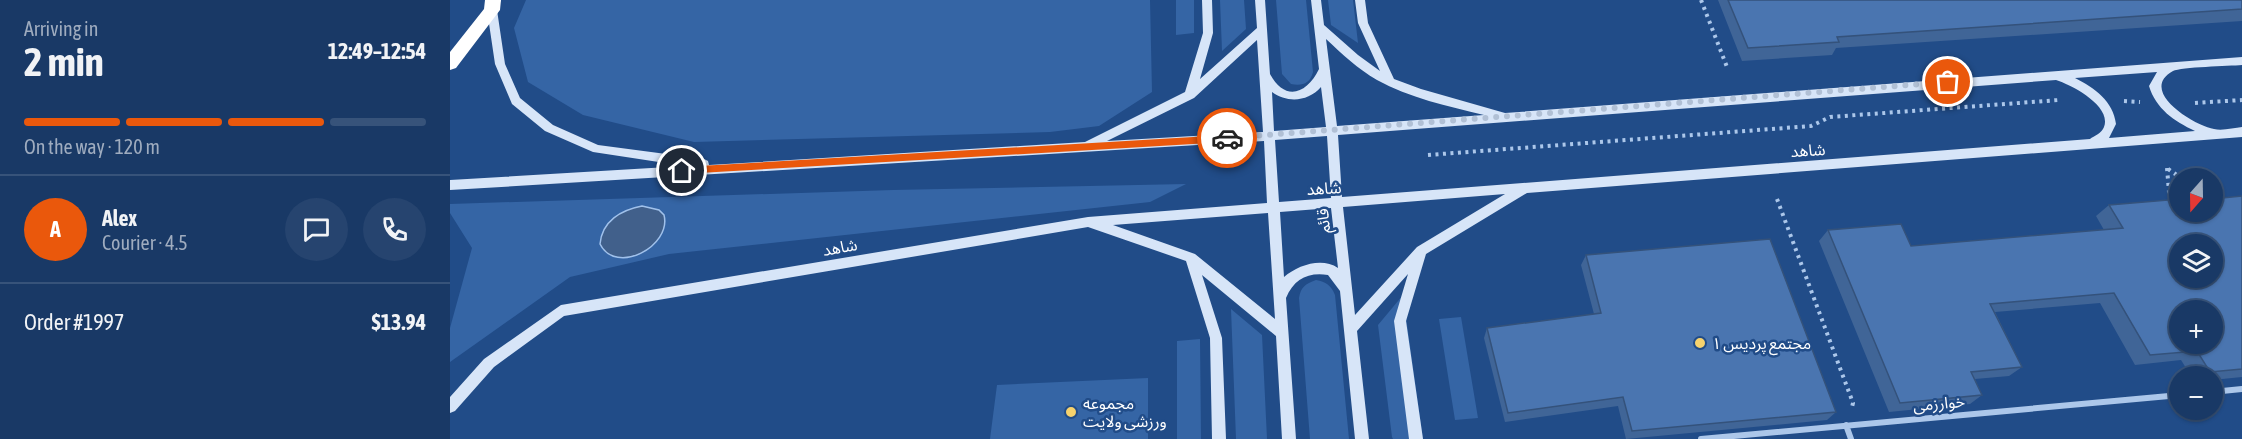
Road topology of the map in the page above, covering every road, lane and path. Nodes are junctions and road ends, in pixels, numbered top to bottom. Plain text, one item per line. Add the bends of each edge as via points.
1 (1207, 0) edge
2 (1260, 0) edge
3 (1316, 0) edge
4 (1360, 0) edge
5 (1701, 0) edge
6 (494, 3) edge
7 (1319, 26) junction
8 (1262, 29) junction
9 (2242, 61) edge
10 (450, 64) edge
11 (2180, 66) junction
12 (1727, 67) dead end
13 (1324, 70) junction
14 (1265, 72) junction
15 (2041, 75) junction
16 (1391, 82) junction
17 (1190, 95) junction
18 (2242, 100) edge
19 (2101, 101) junction
20 (2164, 105) junction
21 (1510, 118) junction
22 (1332, 131) junction
23 (2242, 132) edge
24 (2227, 133) junction
25 (1269, 136) junction
26 (2084, 145) junction
27 (1085, 147) junction
28 (1428, 155) dead end
29 (729, 168) junction
30 (2169, 169) edge
31 (450, 185) edge
32 (1526, 188) junction
33 (2169, 192) edge
34 (1777, 199) dead end
35 (1337, 204) junction
36 (1274, 208) junction
37 (1088, 222) junction
38 (1421, 251) junction
39 (1191, 258) junction
40 (1348, 300) junction
41 (1280, 304) junction
42 (1350, 330) junction
43 (1281, 332) junction
44 (2242, 389) edge
45 (2223, 391) edge
46 (2169, 396) edge
47 (450, 407) edge
48 (1846, 425) junction
49 (1363, 435) edge
50 (1288, 436) edge
51 (1219, 439) edge
52 (1416, 439) edge
53 (1701, 439) edge
54 (1851, 439) edge

1 - 17 main road via 1208,33
2 - 8 main road
3 - 7 main road, قائم
4 - 16 main road via 1363,23
5 - 12 path
6 - 10 highway
6 - 29 main road via 500,64 516,101 549,128 597,149
7 - 13 main road, قائم
7 - 16 main road via 1351,55
8 - 14 main road
8 - 17 main road
9 - 11 main road
11 - 15 main road
11 - 20 main road via 2168,68 2156,82
13 - 14 main road via 1316,88 1304,95 1274,88
13 - 22 main road, قائم
14 - 25 main road
15 - 19 main road via 2069,79
15 - 21 main road
16 - 21 main road
17 - 27 main road
18 - 20 path
19 - 20 path
19 - 26 main road via 2109,116 2109,127 2105,136
19 - 28 path via 2070,99 1830,117 1812,126
20 - 24 main road via 2198,129
21 - 22 main road
22 - 25 main road
22 - 35 main road, قائم
23 - 24 main road, شاهد
24 - 26 main road, شاهد
25 - 27 main road
25 - 36 main road
26 - 32 main road, شاهد
27 - 29 main road
29 - 31 main road
30 - 33 path
32 - 35 main road, شاهد
32 - 38 main road
34 - 48 path via 1853,403
35 - 36 main road, شاهد
35 - 40 main road, قائم
36 - 37 main road, شاهد
36 - 41 main road
37 - 39 main road
37 - 47 main road, شاهد via 561,311 489,363
38 - 42 main road
38 - 52 main road via 1400,321
39 - 43 main road
39 - 51 main road via 1216,338
40 - 41 main road via 1340,279 1332,270 1321,268 1296,274 1281,292
40 - 42 main road, قائم
41 - 43 main road
42 - 49 main road, قائم
43 - 50 main road
44 - 45 street
46 - 48 street, خوارزمی
48 - 53 street, خوارزمی
48 - 54 street

